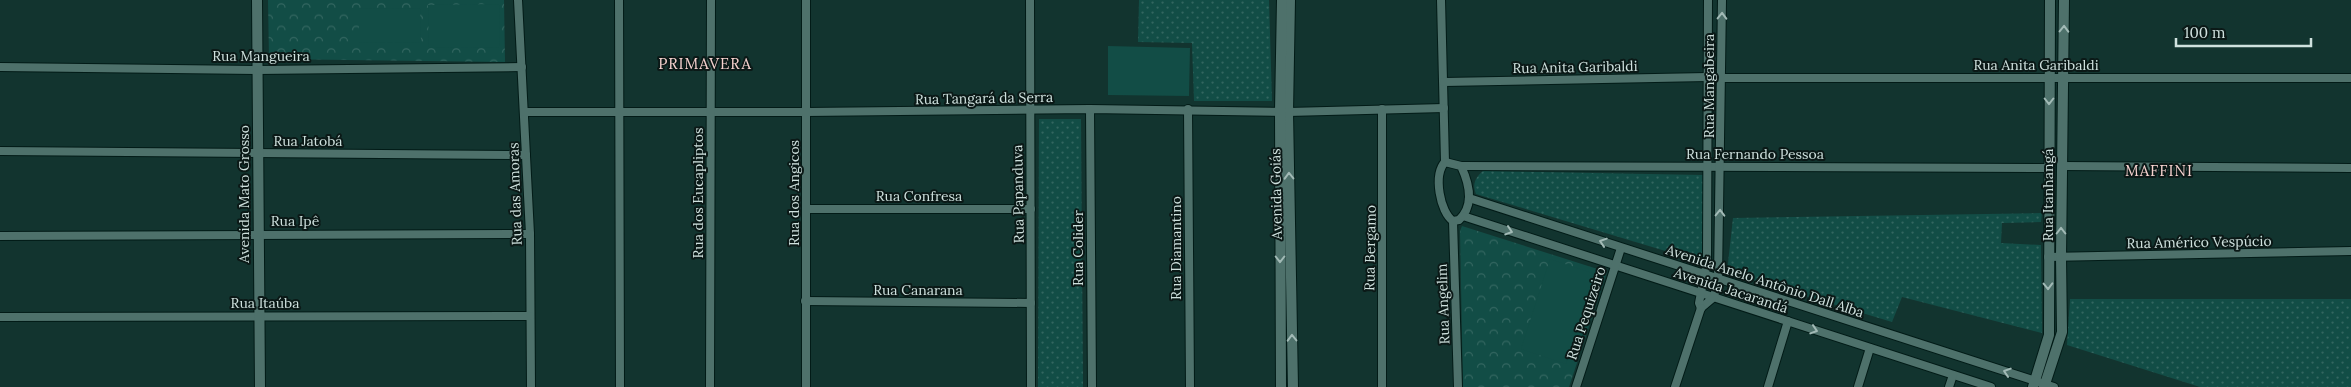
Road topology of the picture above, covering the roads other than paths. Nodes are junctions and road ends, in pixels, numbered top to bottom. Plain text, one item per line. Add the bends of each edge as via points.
1 (256, 0) edge
2 (518, 0) edge
3 (619, 0) edge
4 (711, 0) edge
5 (806, 0) edge
6 (1030, 0) edge
7 (1282, 0) edge
8 (1290, 0) edge
9 (1441, 0) edge
10 (1708, 0) edge
11 (1722, 0) edge
12 (2050, 0) edge
13 (2064, 0) edge
14 (0, 67) edge
15 (522, 67) junction
16 (257, 70) junction
17 (1707, 77) junction
18 (1720, 78) junction
19 (2049, 78) junction
20 (2062, 78) junction
21 (2351, 78) edge
22 (1444, 82) junction
23 (1444, 108) junction
24 (1090, 109) junction
25 (1188, 109) junction
26 (1382, 109) junction
27 (1029, 110) junction
28 (524, 112) junction
29 (619, 112) junction
30 (710, 112) junction
31 (806, 112) junction
32 (1284, 112) junction
33 (0, 151) edge
34 (258, 154) junction
35 (526, 155) junction
36 (1445, 162) junction
37 (1461, 166) junction
38 (1707, 166) junction
39 (1721, 166) junction
40 (2062, 166) junction
41 (2049, 168) junction
42 (2351, 168) edge
43 (1469, 198) junction
44 (806, 209) junction
45 (1031, 209) junction
46 (1463, 216) junction
47 (1453, 221) junction
48 (258, 234) junction
49 (530, 234) junction
50 (0, 236) edge
51 (1621, 248) junction
52 (2351, 251) edge
53 (2048, 257) junction
54 (2061, 257) junction
55 (1615, 266) junction
56 (1705, 274) junction
57 (1718, 279) junction
58 (1702, 293) junction
59 (1714, 297) junction
60 (805, 301) junction
61 (1031, 303) junction
62 (1701, 308) junction
63 (259, 315) junction
64 (530, 316) junction
65 (0, 317) edge
66 (1788, 321) junction
67 (1870, 348) junction
68 (1954, 375) junction
69 (2042, 385) edge
70 (260, 387) edge
71 (531, 387) edge
72 (620, 387) edge
73 (710, 387) edge
74 (806, 387) edge
75 (1030, 387) edge
76 (1092, 387) edge
77 (1190, 387) edge
78 (1281, 387) edge
79 (1293, 387) edge
80 (1382, 387) edge
81 (1458, 387) edge
82 (1576, 387) edge
83 (1675, 387) edge
84 (1768, 387) edge
85 (1858, 387) edge
86 (1949, 387) edge
87 (1991, 387) edge

1 - 16 street, Avenida Mato Grosso
2 - 15 street, Rua das Amoras
3 - 29 street
4 - 30 street, Rua dos Eucapliptos
5 - 31 street, Rua dos Angicos
6 - 27 street, Rua Papanduva
7 - 32 street, Avenida Goiás
8 - 32 street, Avenida Goiás
9 - 22 street
10 - 17 street, Rua Mangabeira
18 -> 11 street, Rua Mangabeira
12 - 19 street, Rua Itanhangá
20 -> 13 street, Rua Itanhangá
14 - 16 street, Rua Mangueira
15 - 16 street, Rua Mangueira
15 - 28 street, Rua das Amoras
16 - 34 street, Avenida Mato Grosso
17 - 22 street, Rua Anita Garibaldi
17 - 38 street, Rua Mangabeira
18 - 19 street, Rua Anita Garibaldi
18 - 39 street, Rua Mangabeira
19 - 20 street, Rua Anita Garibaldi
19 -> 41 street, Rua Itanhangá
20 - 21 street, Rua Anita Garibaldi
20 - 40 street, Rua Itanhangá
22 - 23 street
23 - 26 street, Rua Tangará da Serra
23 - 36 street
24 - 25 street, Rua Tangará da Serra
24 - 27 street, Rua Tangará da Serra
24 - 76 street, Rua Colider
25 - 32 street, Rua Tangará da Serra
25 - 77 street, Rua Diamantino
26 - 32 street, Rua Tangará da Serra
26 - 80 street, Rua Bergamo
27 - 31 street, Rua Tangará da Serra
27 - 45 street, Rua Papanduva
28 - 29 street, Rua Tangará da Serra
28 - 35 street, Rua das Amoras
29 - 30 street, Rua Tangará da Serra
29 - 72 street
30 - 31 street, Rua Tangará da Serra
30 - 73 street, Rua dos Eucapliptos
31 - 44 street, Rua dos Angicos
32 -> 78 street, Avenida Goiás
79 -> 32 street, Avenida Goiás
33 - 34 street, Rua Jatobá
34 - 35 street, Rua Jatobá
34 - 48 street, Avenida Mato Grosso
35 - 49 street, Rua das Amoras
36 - 37 street, Rua Fernando Pessoa
36 - 47 street via 1440,171 1442,201 1445,212
37 - 38 street, Rua Fernando Pessoa
37 - 43 street
38 - 39 street, Rua Fernando Pessoa
38 - 56 street, Rua Mangabeira
39 - 41 street, Rua Fernando Pessoa
57 -> 39 street, Rua Mangabeira
40 - 42 street
54 -> 40 street, Rua Itanhangá
41 - 53 street, Rua Itanhangá
43 - 46 street
51 -> 43 street, Avenida Anelo Antônio Dall Alba
44 - 45 street, Rua Confresa
44 - 60 street, Rua dos Angicos
45 - 61 street, Rua Papanduva
46 - 47 street
46 -> 55 street, Avenida Jacarandá
47 - 81 street, Rua Angelim
48 - 49 street, Rua Ipê
48 - 50 street, Rua Ipê
48 - 63 street, Avenida Mato Grosso
49 - 64 street, Rua das Amoras
51 - 55 street, Rua Pequizeiro
51 - 56 street, Avenida Anelo Antônio Dall Alba
52 - 54 street, Rua Américo Vespúcio
53 - 54 street, Rua Américo Vespúcio
53 -> 69 street, Rua Itanhangá via 2049,335
54 - 69 street, Rua Itanhangá via 2062,332
55 - 58 street, Avenida Jacarandá
55 - 82 street, Rua Pequizeiro
56 - 57 street, Avenida Anelo Antônio Dall Alba
56 - 58 street, Rua Mangabeira
57 - 59 street, Rua Mangabeira
69 -> 57 street, Avenida Anelo Antônio Dall Alba
58 - 59 street, Avenida Jacarandá
58 - 62 street, Rua Mangabeira
59 - 62 street
59 - 66 street, Avenida Jacarandá
60 - 61 street, Rua Canarana
60 - 74 street, Rua dos Angicos
61 - 75 street, Rua Papanduva
62 - 83 street
63 - 64 street, Rua Itaúba
63 - 65 street, Rua Itaúba
63 - 70 street, Avenida Mato Grosso
64 - 71 street, Rua das Amoras
66 -> 67 street, Avenida Jacarandá
66 - 84 street
67 - 68 street, Avenida Jacarandá
67 - 85 street
68 - 86 street
68 - 87 street, Avenida Jacarandá

